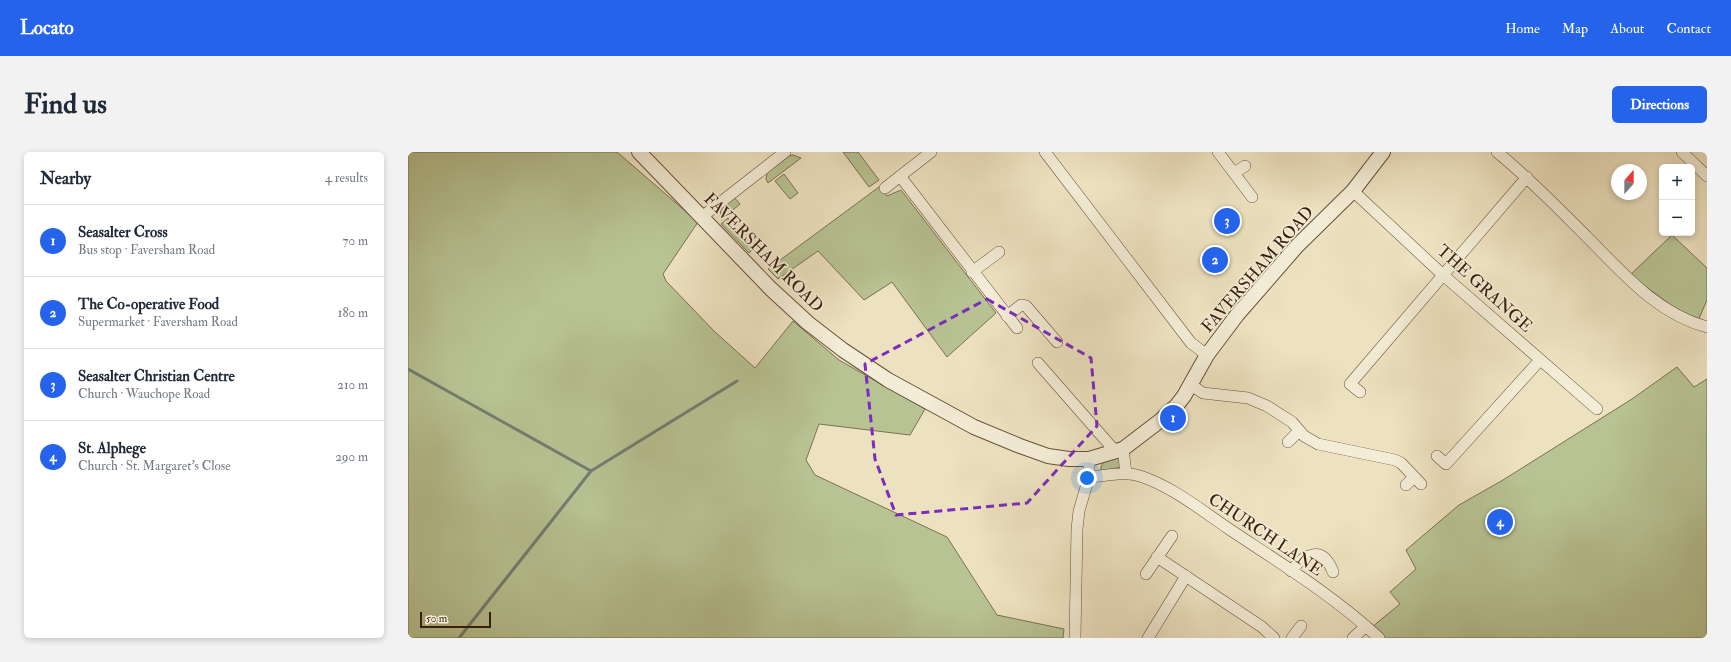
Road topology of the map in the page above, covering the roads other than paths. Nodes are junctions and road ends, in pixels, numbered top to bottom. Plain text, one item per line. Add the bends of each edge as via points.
1 (639, 152) edge
2 (785, 152) edge
3 (931, 152) edge
4 (1044, 152) edge
5 (1218, 152) edge
6 (1383, 152) edge
7 (1497, 152) edge
8 (1682, 152) edge
9 (1245, 166) dead end
10 (1234, 173) junction
11 (900, 176) junction
12 (1707, 176) edge
13 (1527, 177) junction
14 (884, 188) dead end
15 (1353, 191) junction
16 (1252, 198) dead end
17 (703, 216) junction
18 (999, 252) dead end
19 (972, 272) junction
20 (1444, 274) junction
21 (1007, 316) junction
22 (1707, 327) edge
23 (1016, 328) dead end
24 (1057, 342) dead end
25 (1207, 356) junction
26 (1540, 360) junction
27 (1038, 363) dead end
28 (1191, 385) junction
29 (1360, 392) dead end
30 (1596, 409) dead end
31 (1299, 431) junction
32 (1288, 442) dead end
33 (1119, 450) junction
34 (1437, 456) dead end
35 (1089, 459) junction
36 (1126, 473) junction
37 (1089, 478) junction
38 (1406, 485) dead end
39 (1172, 536) dead end
40 (1157, 557) junction
41 (1291, 571) junction
42 (1333, 572) dead end
43 (1146, 574) dead end
44 (1186, 576) junction
45 (1301, 626) dead end
46 (1366, 626) junction
47 (1075, 638) edge
48 (1148, 638) edge
49 (1274, 638) edge
50 (1292, 638) edge
51 (1353, 638) edge
52 (1379, 638) edge

1 - 17 street, FAVERSHAM ROAD
2 - 17 street
3 - 11 street
4 - 25 street via 1191,343
5 - 10 street
6 - 15 street, FAVERSHAM ROAD
7 - 13 street
8 - 12 street
9 - 10 street
10 - 16 street
11 - 14 street
11 - 19 street
13 - 20 street
13 - 22 street via 1649,297 1679,316
15 - 20 street, THE GRANGE
15 - 25 street, FAVERSHAM ROAD via 1297,246 1246,304
17 - 35 street, FAVERSHAM ROAD via 753,270 808,323 888,380 974,427 1020,446 1048,456
18 - 19 street
19 - 21 street
20 - 26 street, THE GRANGE
20 - 29 street via 1350,384
21 - 23 street
21 - 24 street via 1021,305 1026,306
25 - 28 street, FAVERSHAM ROAD
26 - 30 street, THE GRANGE
26 - 34 street via 1446,464
27 - 33 street
28 - 31 street via 1211,395 1248,398 1258,402 1281,414
28 - 33 street, FAVERSHAM ROAD via 1177,405
31 - 32 street
31 - 38 street via 1318,444 1395,460 1418,480
33 - 35 street, FAVERSHAM ROAD
33 - 36 street
35 - 37 street
36 - 37 street
36 - 41 street, CHURCH LANE via 1140,476 1172,491
37 - 47 street via 1079,511 1077,530
39 - 40 street
40 - 43 street
40 - 44 street
41 - 42 street via 1299,561 1315,555 1326,559
41 - 46 street, CHURCH LANE
44 - 48 street
44 - 49 street via 1262,627
45 - 50 street
46 - 51 street
46 - 52 street, CHURCH LANE

